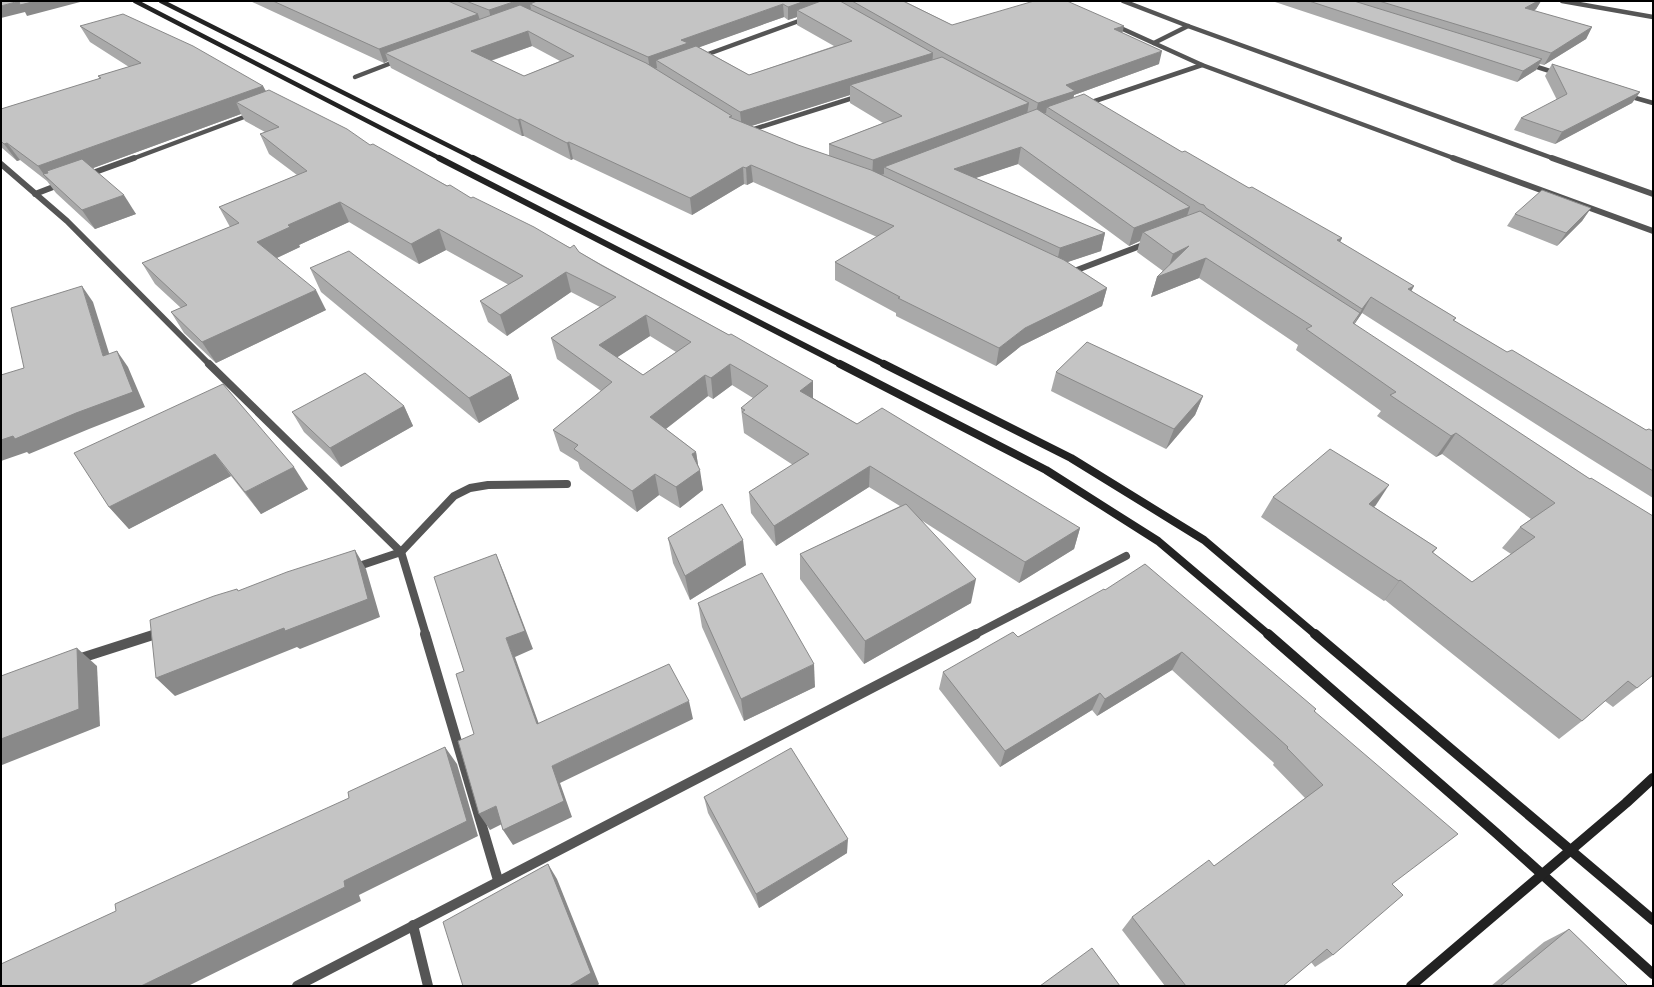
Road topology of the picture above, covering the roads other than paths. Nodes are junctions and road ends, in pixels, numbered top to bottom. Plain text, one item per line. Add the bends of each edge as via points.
1 (135, 1) edge
2 (161, 1) edge
3 (1123, 1) edge
4 (1135, 1) edge
5 (1562, 1) edge
6 (1129, 3) junction
7 (812, 16) edge
8 (1653, 17) edge
9 (1106, 22) edge
10 (1188, 26) junction
11 (1154, 43) junction
12 (405, 58) edge
13 (694, 59) edge
14 (1521, 62) edge
15 (1202, 65) junction
16 (355, 76) dead end
17 (1565, 76) edge
18 (1617, 92) edge
19 (867, 94) edge
20 (1653, 103) edge
21 (1078, 107) edge
22 (259, 111) edge
23 (749, 136) edge
24 (1, 164) edge
25 (80, 177) edge
26 (65, 183) edge
27 (35, 194) junction
28 (1653, 194) edge
29 (1653, 231) edge
30 (1152, 242) edge
31 (1065, 275) edge
32 (567, 484) dead end
33 (401, 552) junction
34 (1126, 556) dead end
35 (342, 572) edge
36 (172, 628) edge
37 (68, 662) edge
38 (1653, 778) edge
39 (1570, 849) junction
40 (1541, 874) junction
41 (498, 880) junction
42 (1653, 920) edge
43 (413, 925) junction
44 (1653, 974) edge
45 (297, 986) edge
46 (428, 986) edge
47 (1411, 986) edge

1 - 40 main road via 1046,470 1158,541 1219,590
2 - 39 main road via 1071,458 1204,540
3 - 6 street
4 - 6 street
5 - 8 street
6 - 10 street
7 - 13 street
9 - 11 street
10 - 11 street
10 - 28 street
11 - 15 street
12 - 16 street
14 - 17 street
15 - 21 street
15 - 29 street
18 - 20 street
19 - 23 street via 742,133
22 - 25 street
24 - 27 street
26 - 27 street
27 - 33 street via 67,220 144,300
30 - 31 street
32 - 33 street via 488,485 470,488 454,496
33 - 35 street
33 - 41 street
34 - 41 street
36 - 37 street
38 - 39 main road
39 - 40 main road
39 - 42 main road
40 - 44 main road
40 - 47 main road
41 - 43 street
43 - 45 street
43 - 46 street

